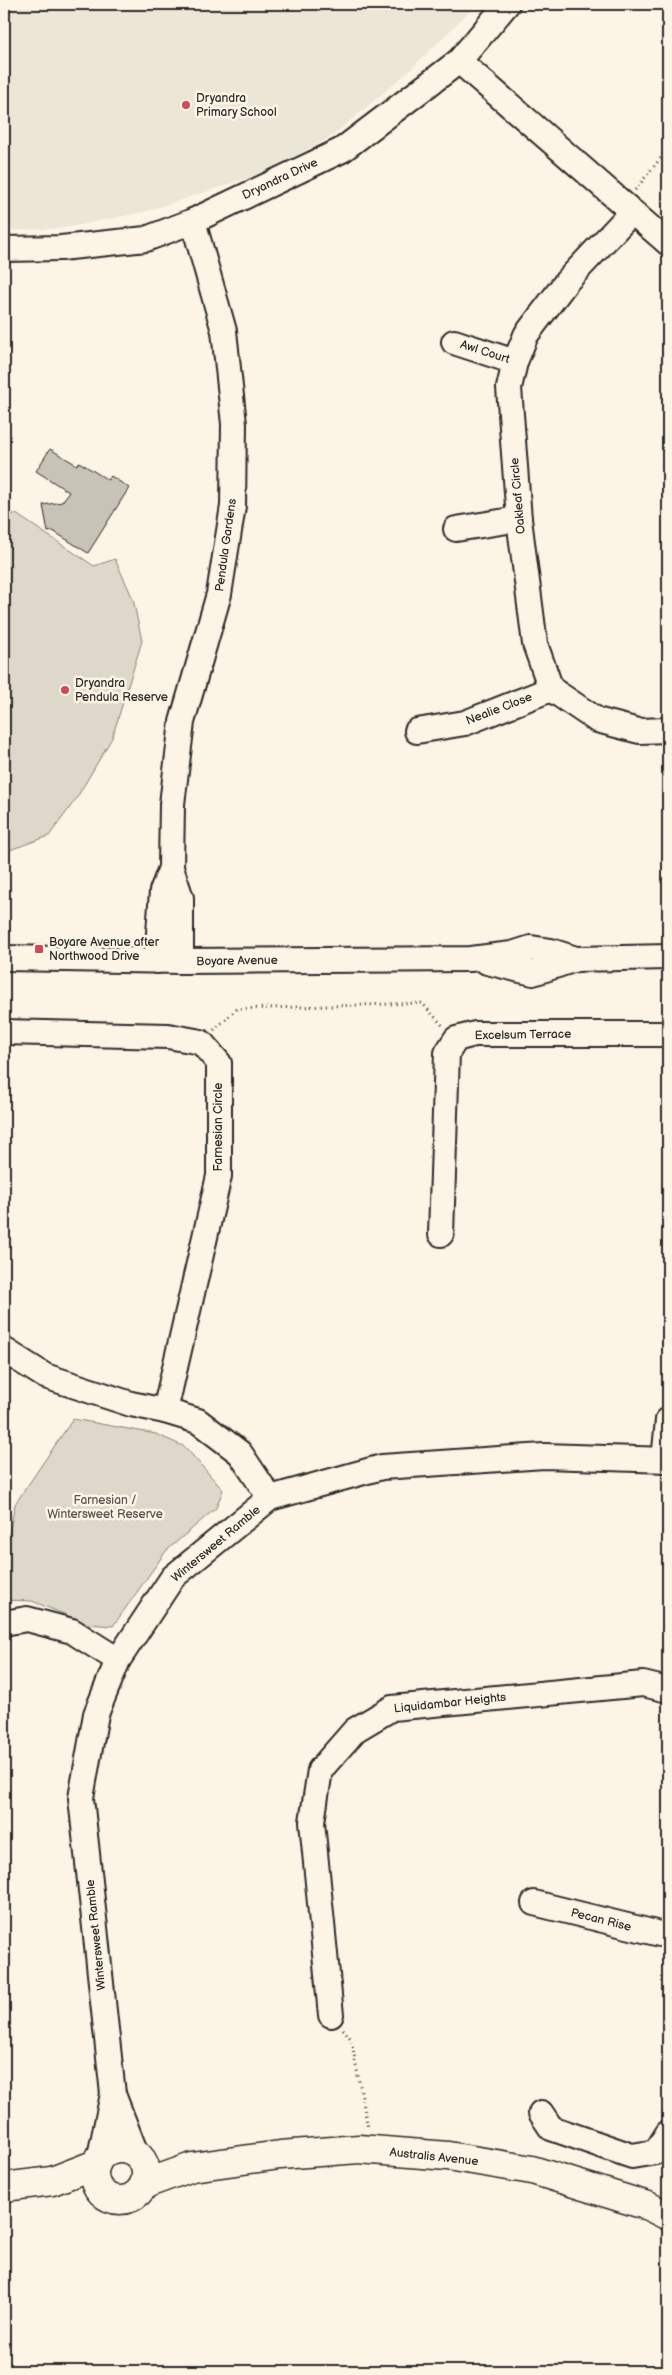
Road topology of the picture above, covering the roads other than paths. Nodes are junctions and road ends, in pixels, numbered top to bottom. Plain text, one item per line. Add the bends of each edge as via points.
1 (507, 4) edge
2 (459, 61) junction
3 (631, 213) junction
4 (193, 221) junction
5 (668, 244) edge
6 (4, 249) edge
7 (454, 342) dead end
8 (515, 362) junction
9 (519, 519) junction
10 (456, 530) dead end
11 (551, 689) junction
12 (668, 730) edge
13 (417, 731) dead end
14 (171, 868) junction
15 (668, 957) edge
16 (4, 958) edge
17 (157, 961) junction
18 (181, 961) junction
19 (4, 1032) edge
20 (668, 1034) edge
21 (441, 1234) dead end
22 (4, 1350) edge
23 (165, 1410) junction
24 (668, 1420) edge
25 (666, 1460) edge
26 (270, 1498) junction
27 (4, 1623) edge
28 (118, 1660) junction
29 (668, 1690) edge
30 (534, 1903) dead end
31 (668, 1936) edge
32 (331, 2015) road end
33 (113, 2094) junction
34 (541, 2113) dead end
35 (668, 2133) edge
36 (140, 2164) junction
37 (98, 2170) junction
38 (4, 2186) edge
39 (668, 2216) edge

1 - 2 street, Dryandra Drive
2 - 3 street
2 - 4 street, Dryandra Drive via 342,150
3 - 5 street
3 - 8 street, Oakleaf Circle via 567,281 526,335
4 - 6 street, Dryandra Drive via 146,240 61,248
4 - 14 street, Pendula Gardens via 224,330 234,424 233,506 219,594 182,722 172,804
7 - 8 street, Awl Court
8 - 9 street, Oakleaf Circle via 509,388
9 - 10 street
9 - 11 street, Oakleaf Circle via 535,644
11 - 12 street via 598,720 639,731
11 - 13 street, Nealie Close via 465,723
14 - 17 street, Pendula Gardens via 162,891
14 - 18 street, Pendula Gardens via 181,898
15 - 18 street, Boyare Avenue via 576,959 533,973 470,959
16 - 17 street, Boyare Avenue
17 - 18 street, Boyare Avenue
19 - 23 street, Farnesian Circle via 168,1036 201,1042 219,1063 218,1176
20 - 21 street, Excelsum Terrace via 474,1034 456,1039 447,1053
22 - 23 street via 45,1376 131,1404
23 - 26 street via 198,1421 240,1453
24 - 25 street
25 - 26 street, Wintersweet Ramble via 544,1456 382,1467
26 - 28 street, Wintersweet Ramble via 173,1577
27 - 28 street via 27,1619 72,1631
28 - 33 street, Wintersweet Ramble via 96,1714 81,1798
29 - 32 street, Liquidambar Heights via 644,1684 392,1708 355,1730 320,1770 312,1822
30 - 31 street, Pecan Rise
33 - 36 street, Wintersweet Ramble
33 - 37 street, Wintersweet Ramble
34 - 35 street via 551,2128 632,2156 656,2152
36 - 37 main road via 117,2147
36 - 37 main road via 140,2192 124,2200 114,2200
36 - 39 main road, Australis Avenue via 192,2167 280,2155 372,2150 448,2156 532,2170 648,2206
37 - 38 main road via 52,2181

